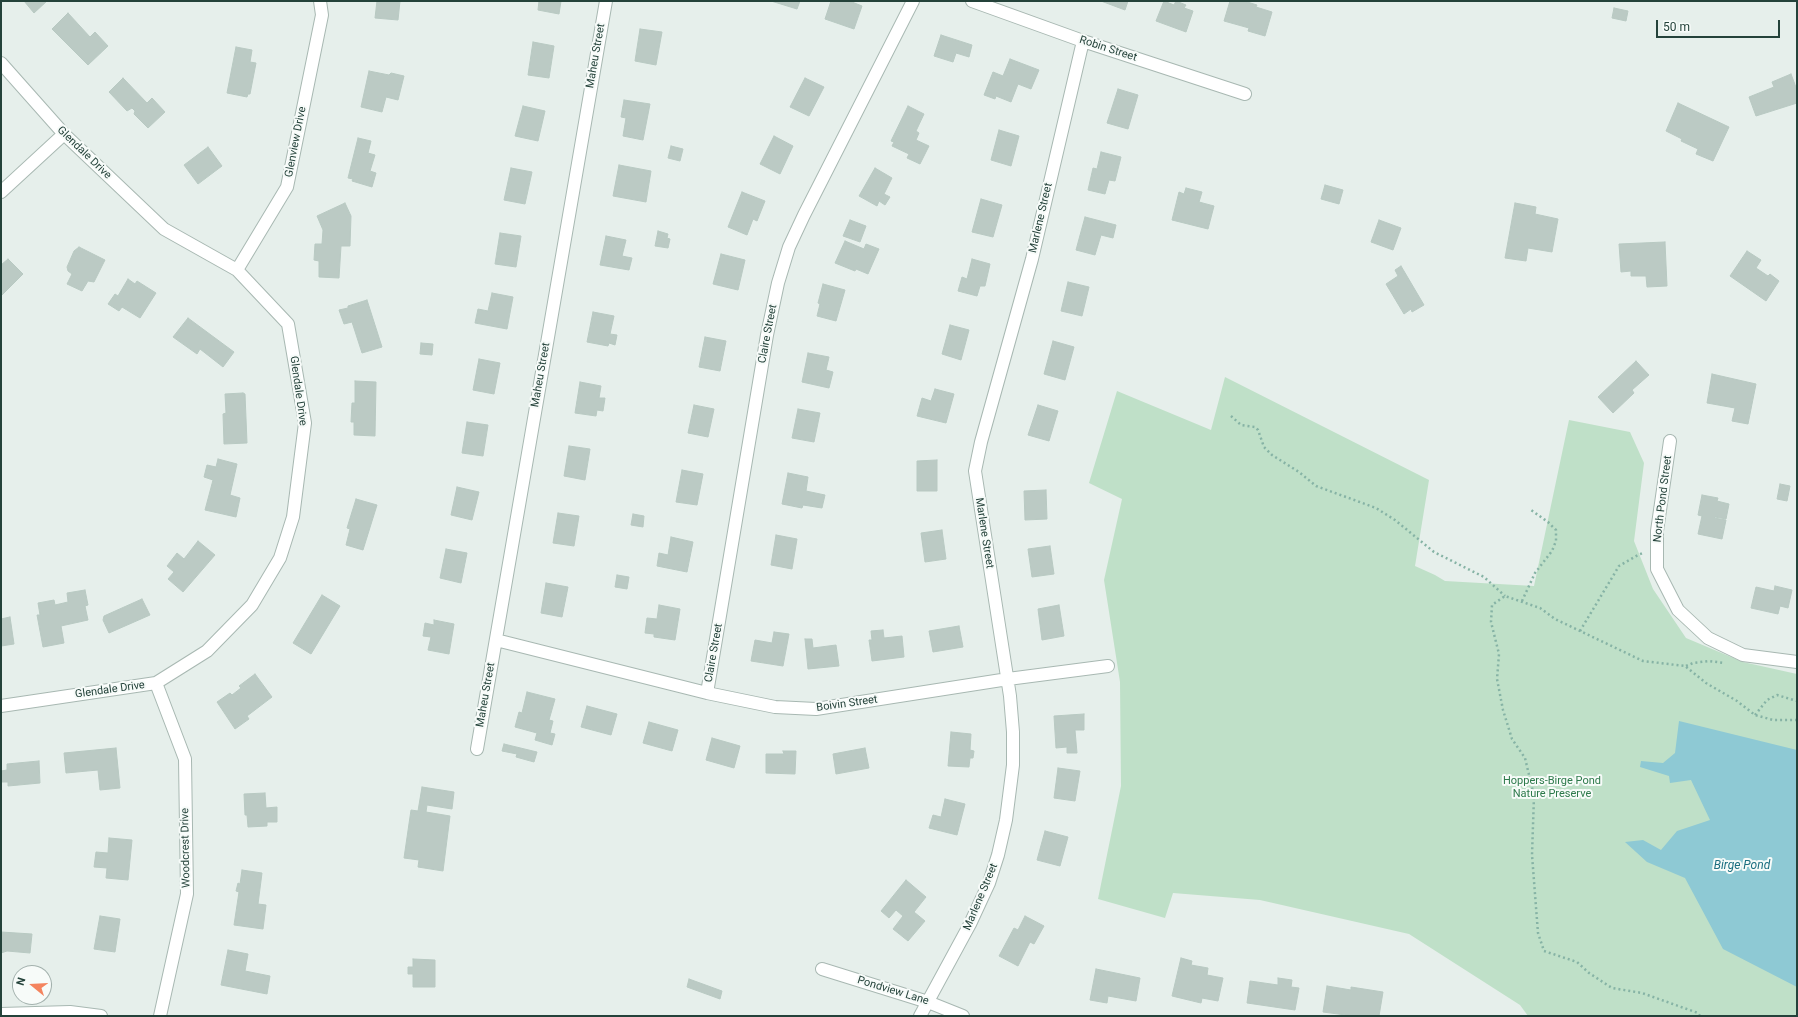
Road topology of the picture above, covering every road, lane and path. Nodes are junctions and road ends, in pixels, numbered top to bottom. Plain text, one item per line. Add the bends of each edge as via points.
1 (320, 1) edge
2 (606, 1) edge
3 (913, 1) edge
4 (972, 1) edge
5 (1083, 41) junction
6 (1, 63) edge
7 (1245, 94) dead end
8 (64, 134) junction
9 (1, 192) edge
10 (237, 270) junction
11 (1231, 416) dead end
12 (1670, 440) dead end
13 (1531, 510) dead end
14 (1633, 558) dead end
15 (1506, 596) junction
16 (1522, 601) junction
17 (1580, 631) junction
18 (496, 640) junction
19 (1739, 653) junction
20 (1797, 662) edge
21 (1108, 666) dead end
22 (1685, 666) junction
23 (1008, 679) junction
24 (156, 684) junction
25 (707, 693) junction
26 (1797, 701) edge
27 (1, 706) edge
28 (1755, 714) junction
29 (1797, 720) edge
30 (477, 749) dead end
31 (822, 969) dead end
32 (928, 1002) junction
33 (1, 1014) edge
34 (101, 1016) edge
35 (160, 1016) edge
36 (920, 1016) edge
37 (963, 1016) edge
38 (1700, 1016) edge

1 - 10 street, Glenview Drive via 322,15 287,187
2 - 18 street, Maheu Street
3 - 25 street, Claire Street via 804,215 789,247 778,283
4 - 5 street, Robin Street
5 - 7 street, Robin Street
5 - 23 street, Marlene Street via 1032,259 975,471
6 - 8 street, Glendale Drive
8 - 9 street
8 - 10 street, Glendale Drive via 164,230
10 - 24 street, Glendale Drive via 288,324 305,423 293,517 280,558 252,606 207,650
11 - 15 path via 1241,425 1255,427 1264,447 1272,455 1316,486 1376,508 1434,552 1484,578
12 - 19 street, North Pond Street via 1657,530 1657,569 1678,610 1708,638
13 - 16 path via 1556,530 1556,541 1552,551 1535,573
14 - 17 path via 1619,566
15 - 16 path
15 - 38 path via 1492,605 1491,622 1499,654 1498,679 1503,710 1512,739 1524,758 1534,796 1532,855 1538,933 1544,951 1577,962 1612,988 1642,993 1698,1013
16 - 17 path via 1540,608 1555,619
17 - 22 path via 1643,661
18 - 25 street, Boivin Street
18 - 30 street, Maheu Street
19 - 20 street, North Pond Street
19 - 22 path via 1730,662 1709,661
21 - 23 street, Boivin Street
22 - 28 path via 1706,684
23 - 25 street, Boivin Street via 816,709 774,707
23 - 32 street, Marlene Street via 1014,765 998,855 989,883 970,924
24 - 27 street, Glendale Drive
24 - 35 street, Woodcrest Drive via 185,758 186,798 187,894
26 - 28 path via 1777,695 1767,700
28 - 29 path via 1773,720
31 - 32 street, Pondview Lane
32 - 36 street, Marlene Street
32 - 37 street, Pondview Lane
33 - 34 street via 70,1012

